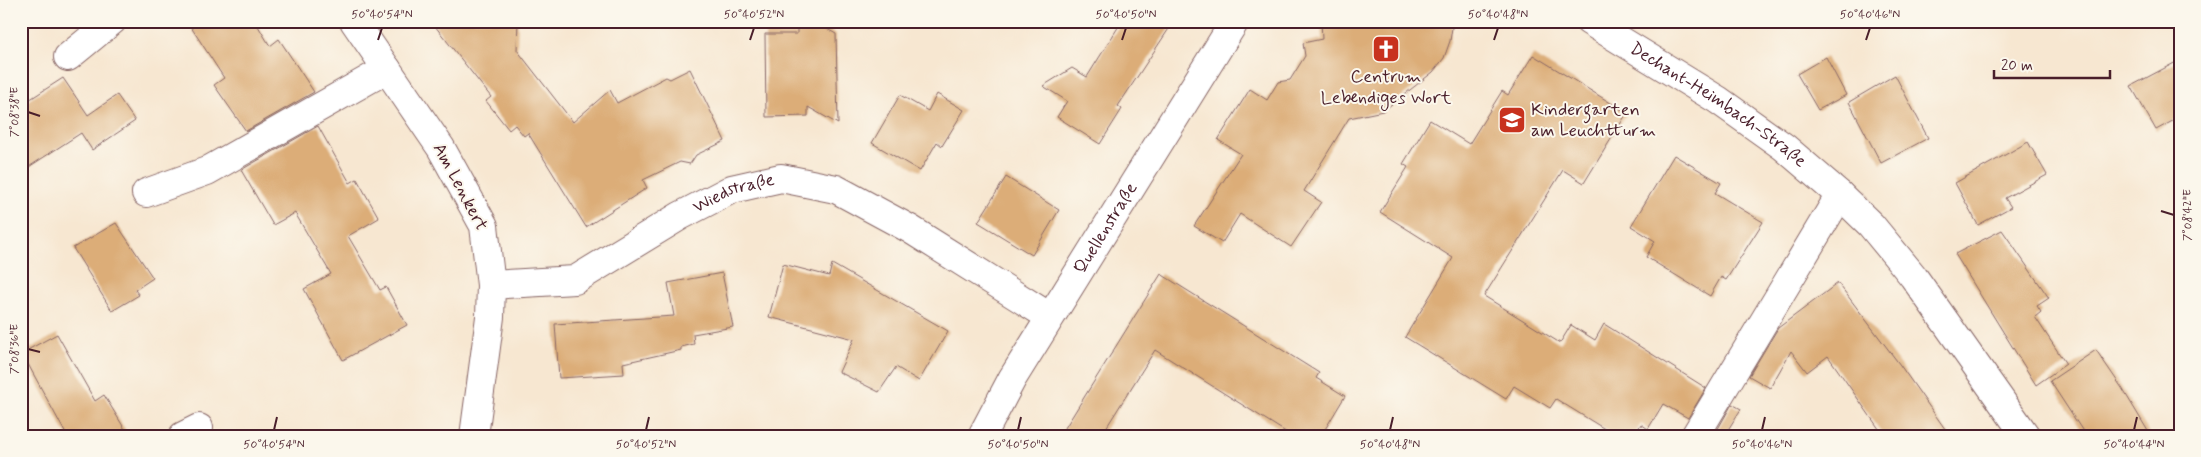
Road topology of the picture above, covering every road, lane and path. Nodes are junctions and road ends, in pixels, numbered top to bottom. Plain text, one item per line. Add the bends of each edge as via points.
1 (112, 21) edge
2 (354, 21) edge
3 (1235, 21) edge
4 (1590, 21) edge
5 (68, 57) dead end
6 (387, 69) junction
7 (146, 193) dead end
8 (1840, 195) junction
9 (491, 285) junction
10 (1050, 318) junction
11 (474, 436) edge
12 (982, 436) edge
13 (1696, 436) edge
14 (2026, 436) edge

1 - 5 street
2 - 6 street, Am Lenkert
3 - 10 street, Quellenstraße
4 - 8 street, Dechant-Heimbach-Straße via 1718,100 1784,147
6 - 7 street via 207,171
6 - 9 street, Am Lenkert via 441,148 484,226
8 - 13 street
8 - 14 street, Dechant-Heimbach-Straße via 1871,225 1913,276
9 - 10 street, Wiedstraße via 575,280 680,216 732,189 780,178 836,189 910,229
9 - 11 street, Am Lenkert via 490,317
10 - 12 street, Quellenstraße

